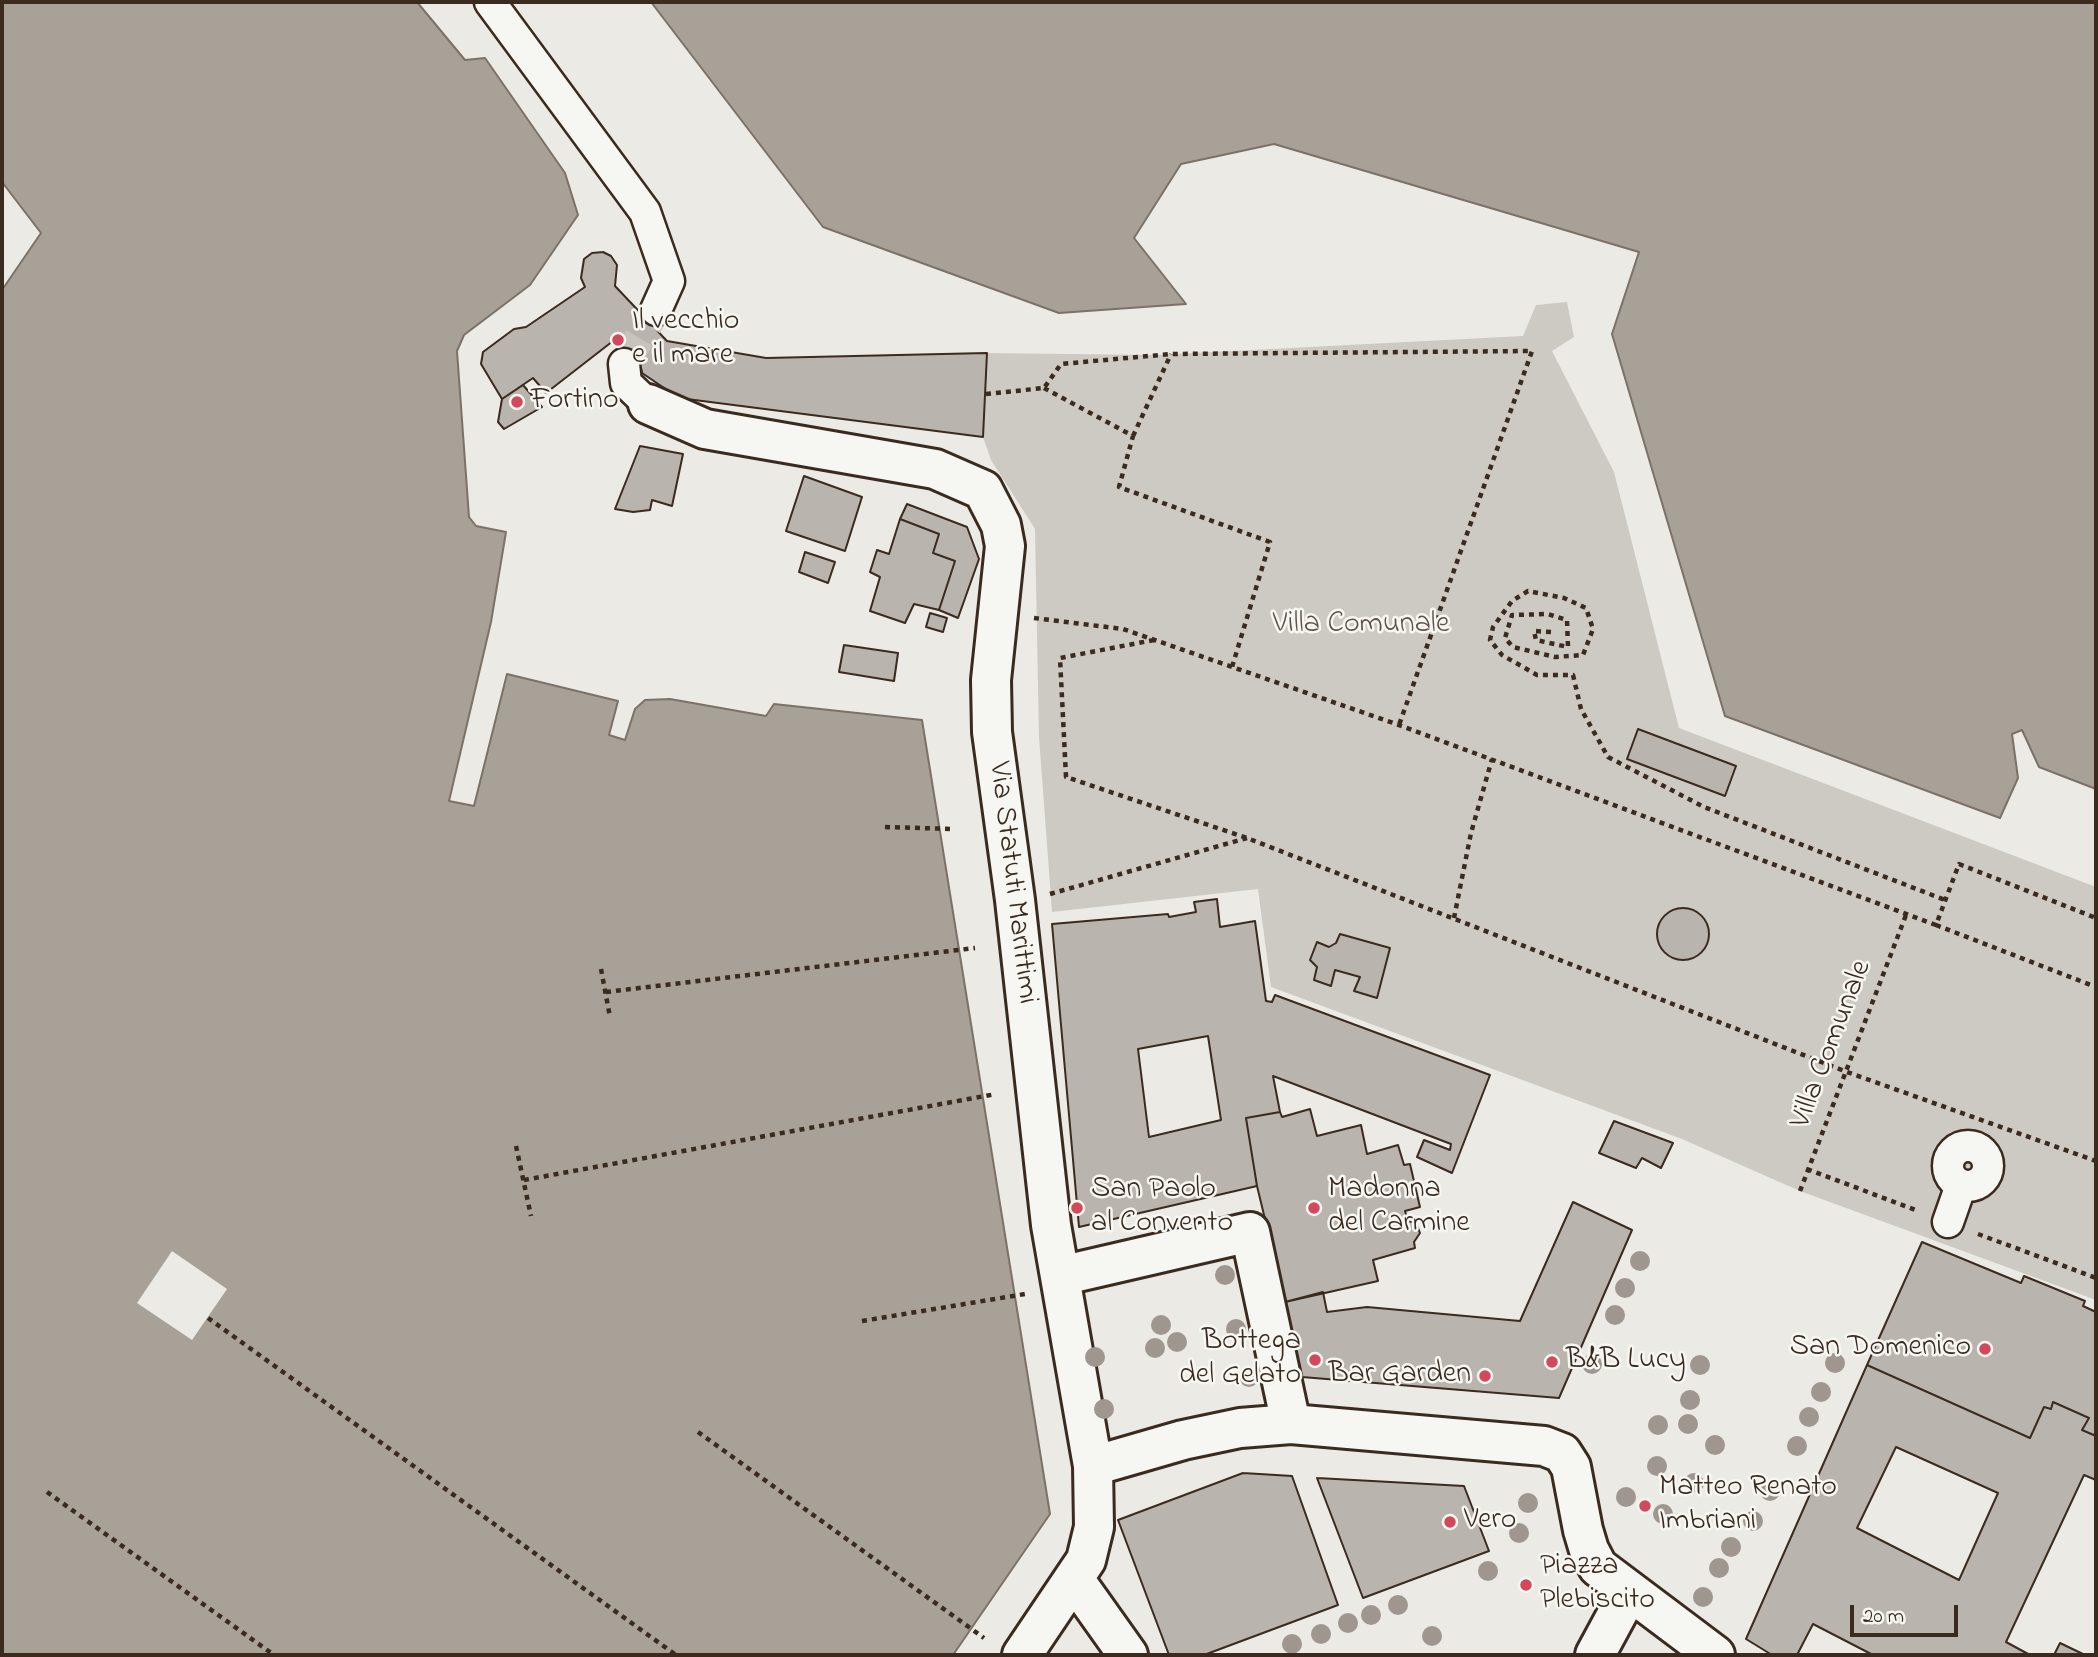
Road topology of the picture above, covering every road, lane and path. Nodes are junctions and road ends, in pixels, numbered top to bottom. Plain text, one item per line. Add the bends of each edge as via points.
1 (490, 2) edge
2 (656, 310) tunnel mouth
3 (1171, 354) junction
4 (624, 364) dead end
5 (1044, 388) junction
6 (986, 394) dead end
7 (648, 404) joint
8 (1133, 436) junction
9 (997, 617) junction
10 (1551, 632) dead end
11 (1154, 640) junction
12 (1232, 667) junction
13 (1399, 724) junction
14 (1492, 759) junction
15 (885, 827) dead end
16 (954, 829) dead end
17 (1247, 838) junction
18 (1015, 900) junction
19 (1945, 900) junction
20 (1906, 915) junction
21 (1454, 918) junction
22 (2096, 918) edge
23 (1936, 925) junction
24 (975, 948) dead end
25 (601, 968) dead end
26 (2096, 987) edge
27 (606, 992) junction
28 (610, 1017) dead end
29 (1847, 1072) junction
30 (996, 1094) dead end
31 (1977, 1133) junction
32 (516, 1146) dead end
33 (2096, 1161) edge
34 (524, 1180) junction
35 (1800, 1191) dead end
36 (531, 1216) dead end
37 (1948, 1222) dead end
38 (1044, 1285) junction
39 (208, 1318) dead end
40 (862, 1321) dead end
41 (1291, 1424) junction
42 (698, 1432) dead end
43 (1093, 1466) junction
44 (47, 1492) dead end
45 (1074, 1579) junction
46 (1629, 1592) junction
47 (984, 1638) dead end
48 (1707, 1650) edge
49 (274, 1655) edge
50 (676, 1655) edge
51 (1022, 1655) edge
52 (1128, 1655) edge
53 (1595, 1655) edge

1 - 2 street via 645,212 669,281
3 - 5 path via 1061,364
3 - 8 path
3 - 13 path via 1532,351
4 - 7 street, Via Statuti Marittimi via 626,383
5 - 6 path
5 - 8 path
7 - 9 street, Via Statuti Marittimi via 705,429 917,464 977,485 988,497 1004,538
8 - 12 path via 1119,487 1270,542
9 - 11 path via 1123,629
9 - 18 street, Via Statuti Marittimi via 992,732
10 - 19 path via 1534,631 1536,640 1568,647 1567,620 1548,614 1512,615 1505,638 1513,647 1555,657 1583,655 1593,629 1586,608 1528,591 1512,601 1493,627 1490,640 1502,654 1537,675 1573,675 1581,709 1608,757 1704,807
11 - 12 path
11 - 17 path via 1060,658 1066,777
12 - 13 path
13 - 14 path
14 - 20 path
14 - 21 path
15 - 16 path
17 - 18 path
17 - 21 path
18 - 38 street, Via Statuti Marittimi
19 - 22 path via 1959,864
19 - 23 path
20 - 23 path
20 - 29 path, Villa Comunale
21 - 29 path
23 - 26 path
24 - 27 path
25 - 27 path
27 - 28 path
29 - 31 path
29 - 35 path, Villa Comunale
30 - 34 path
31 - 33 path
31 - 37 street via 1987,1172 1974,1186 1961,1185
32 - 34 path
34 - 36 path
38 - 40 path
38 - 41 street via 1250,1232
38 - 43 street, Via Statuti Marittimi
39 - 50 path
41 - 43 street via 1240,1428 1183,1440
41 - 46 street via 1527,1443 1562,1453 1575,1478 1589,1550 1598,1567
42 - 47 path
43 - 45 street, Via Statuti Marittimi via 1094,1527 1086,1560
44 - 49 path
45 - 51 street, Via Statuti Marittimi
45 - 52 street
46 - 48 street
46 - 53 street

